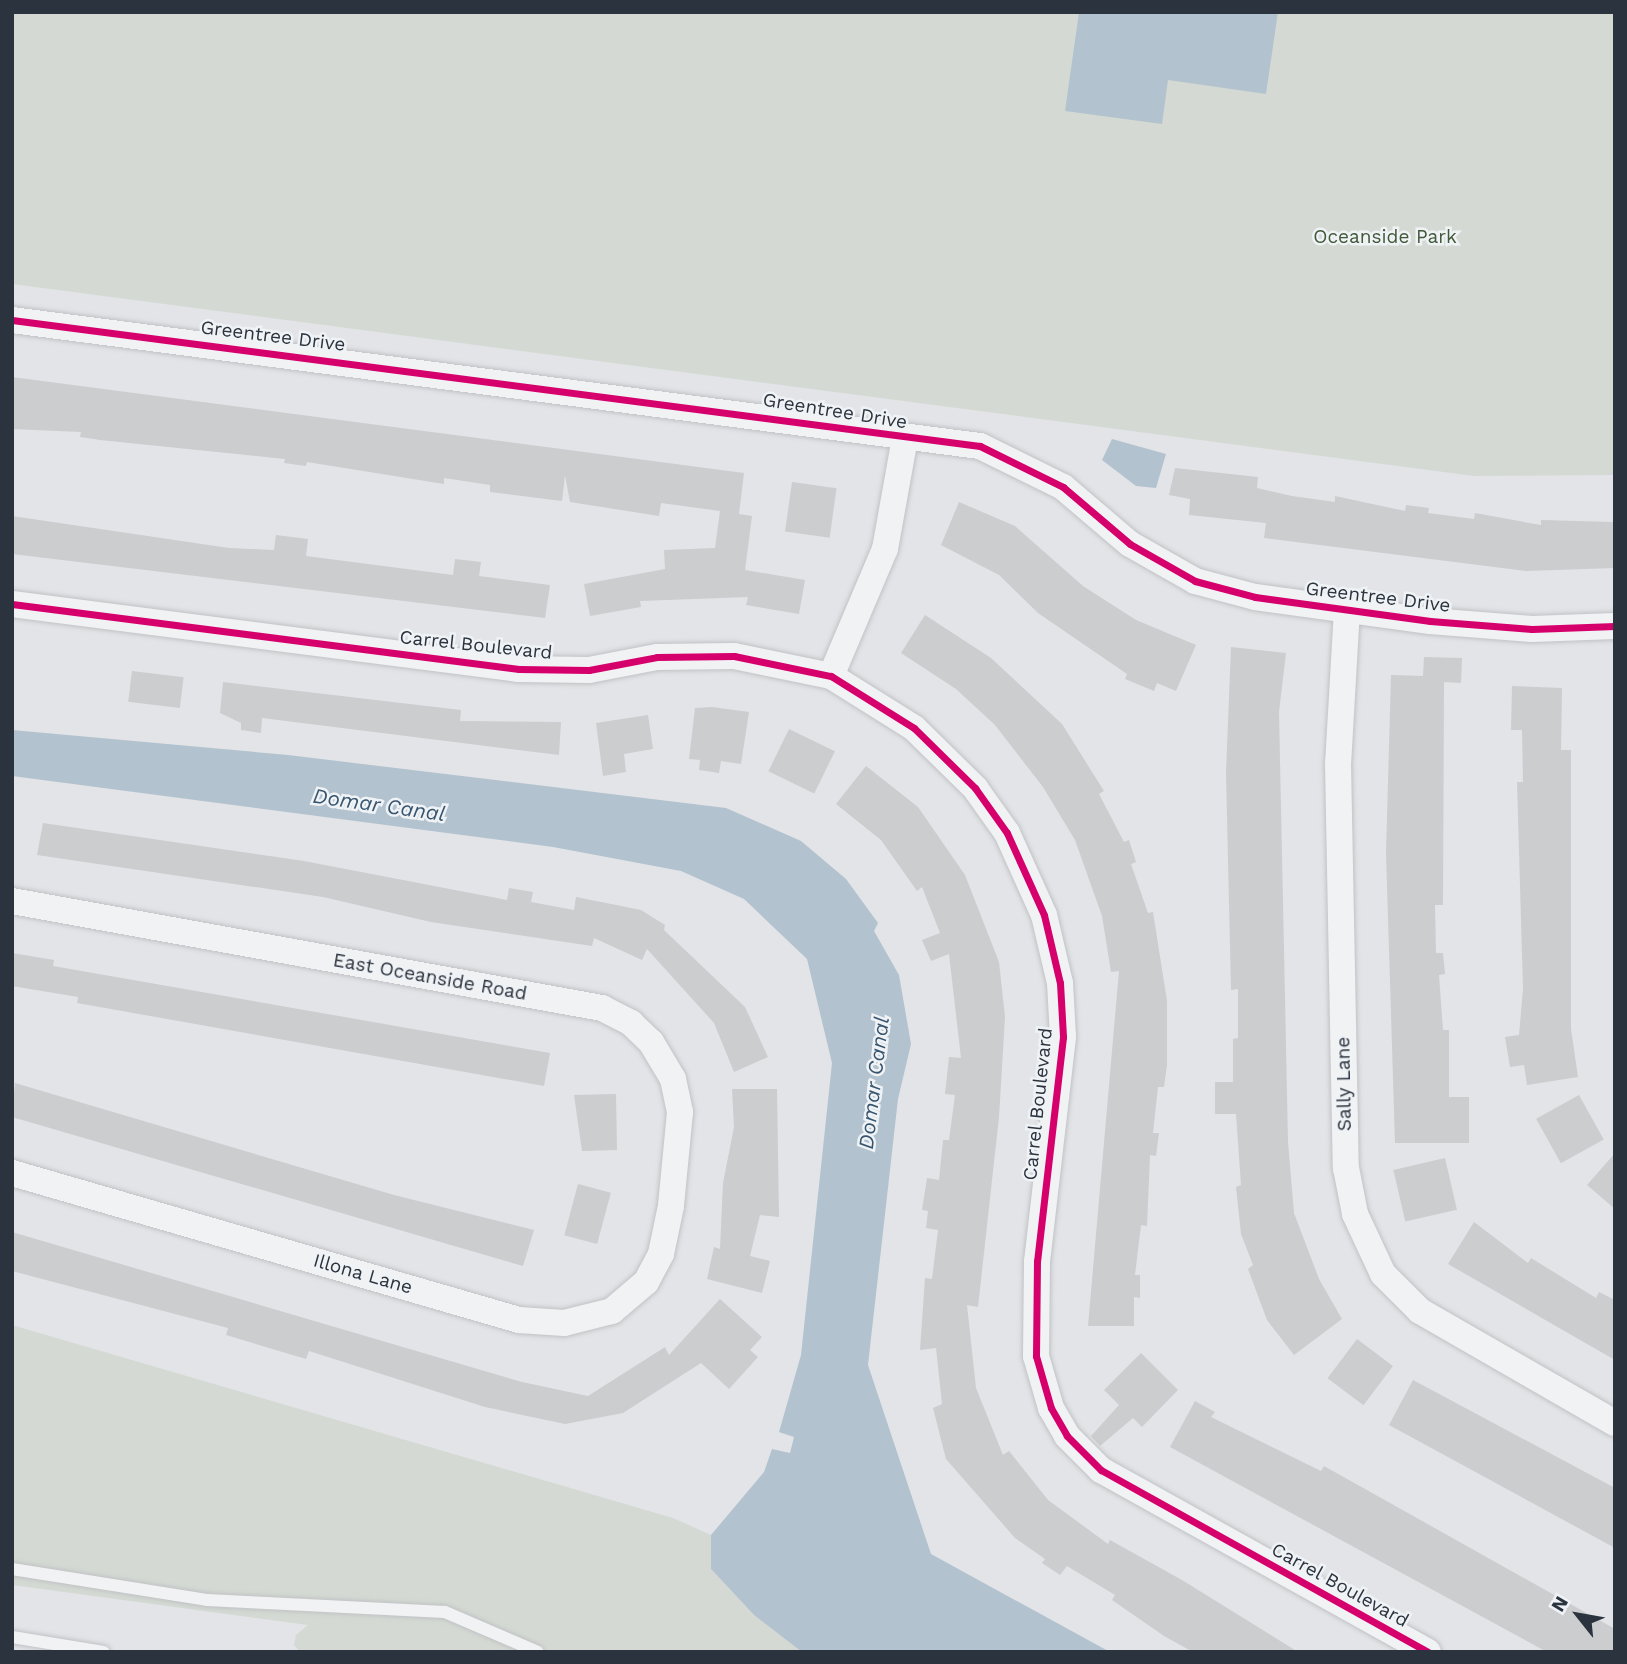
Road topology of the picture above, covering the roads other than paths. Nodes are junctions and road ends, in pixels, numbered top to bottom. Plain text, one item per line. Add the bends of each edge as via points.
1 (12, 320) edge
2 (905, 438) junction
3 (12, 604) edge
4 (1347, 610) junction
5 (1615, 626) edge
6 (831, 676) junction
7 (12, 901) edge
8 (12, 1173) edge
9 (667, 1223) joint
10 (1615, 1423) edge
11 (12, 1569) edge
12 (12, 1637) edge
13 (104, 1652) edge
14 (538, 1652) edge
15 (1428, 1652) edge

1 - 2 street, Greentree Drive
2 - 4 street, Greentree Drive via 980,446 1028,466 1063,487 1130,544 1195,581 1255,597
2 - 6 street via 885,549
3 - 6 street, Carrel Boulevard via 519,669 589,670 703,654
4 - 5 street, Greentree Drive via 1532,629
4 - 10 street, Sally Lane via 1338,777 1346,1168 1355,1214 1383,1275 1420,1311
6 - 15 street, Carrel Boulevard via 914,729 975,788 1007,833 1044,915 1060,983 1063,1037 1037,1261 1036,1356 1042,1388 1067,1436 1112,1476
7 - 9 street, East Oceanside Road via 602,1008 631,1023 651,1042 673,1079 680,1112
8 - 9 street, Illona Lane via 519,1320 564,1323 593,1319 628,1301 646,1282 661,1254
11 - 14 lane via 207,1600 445,1612
12 - 13 lane

